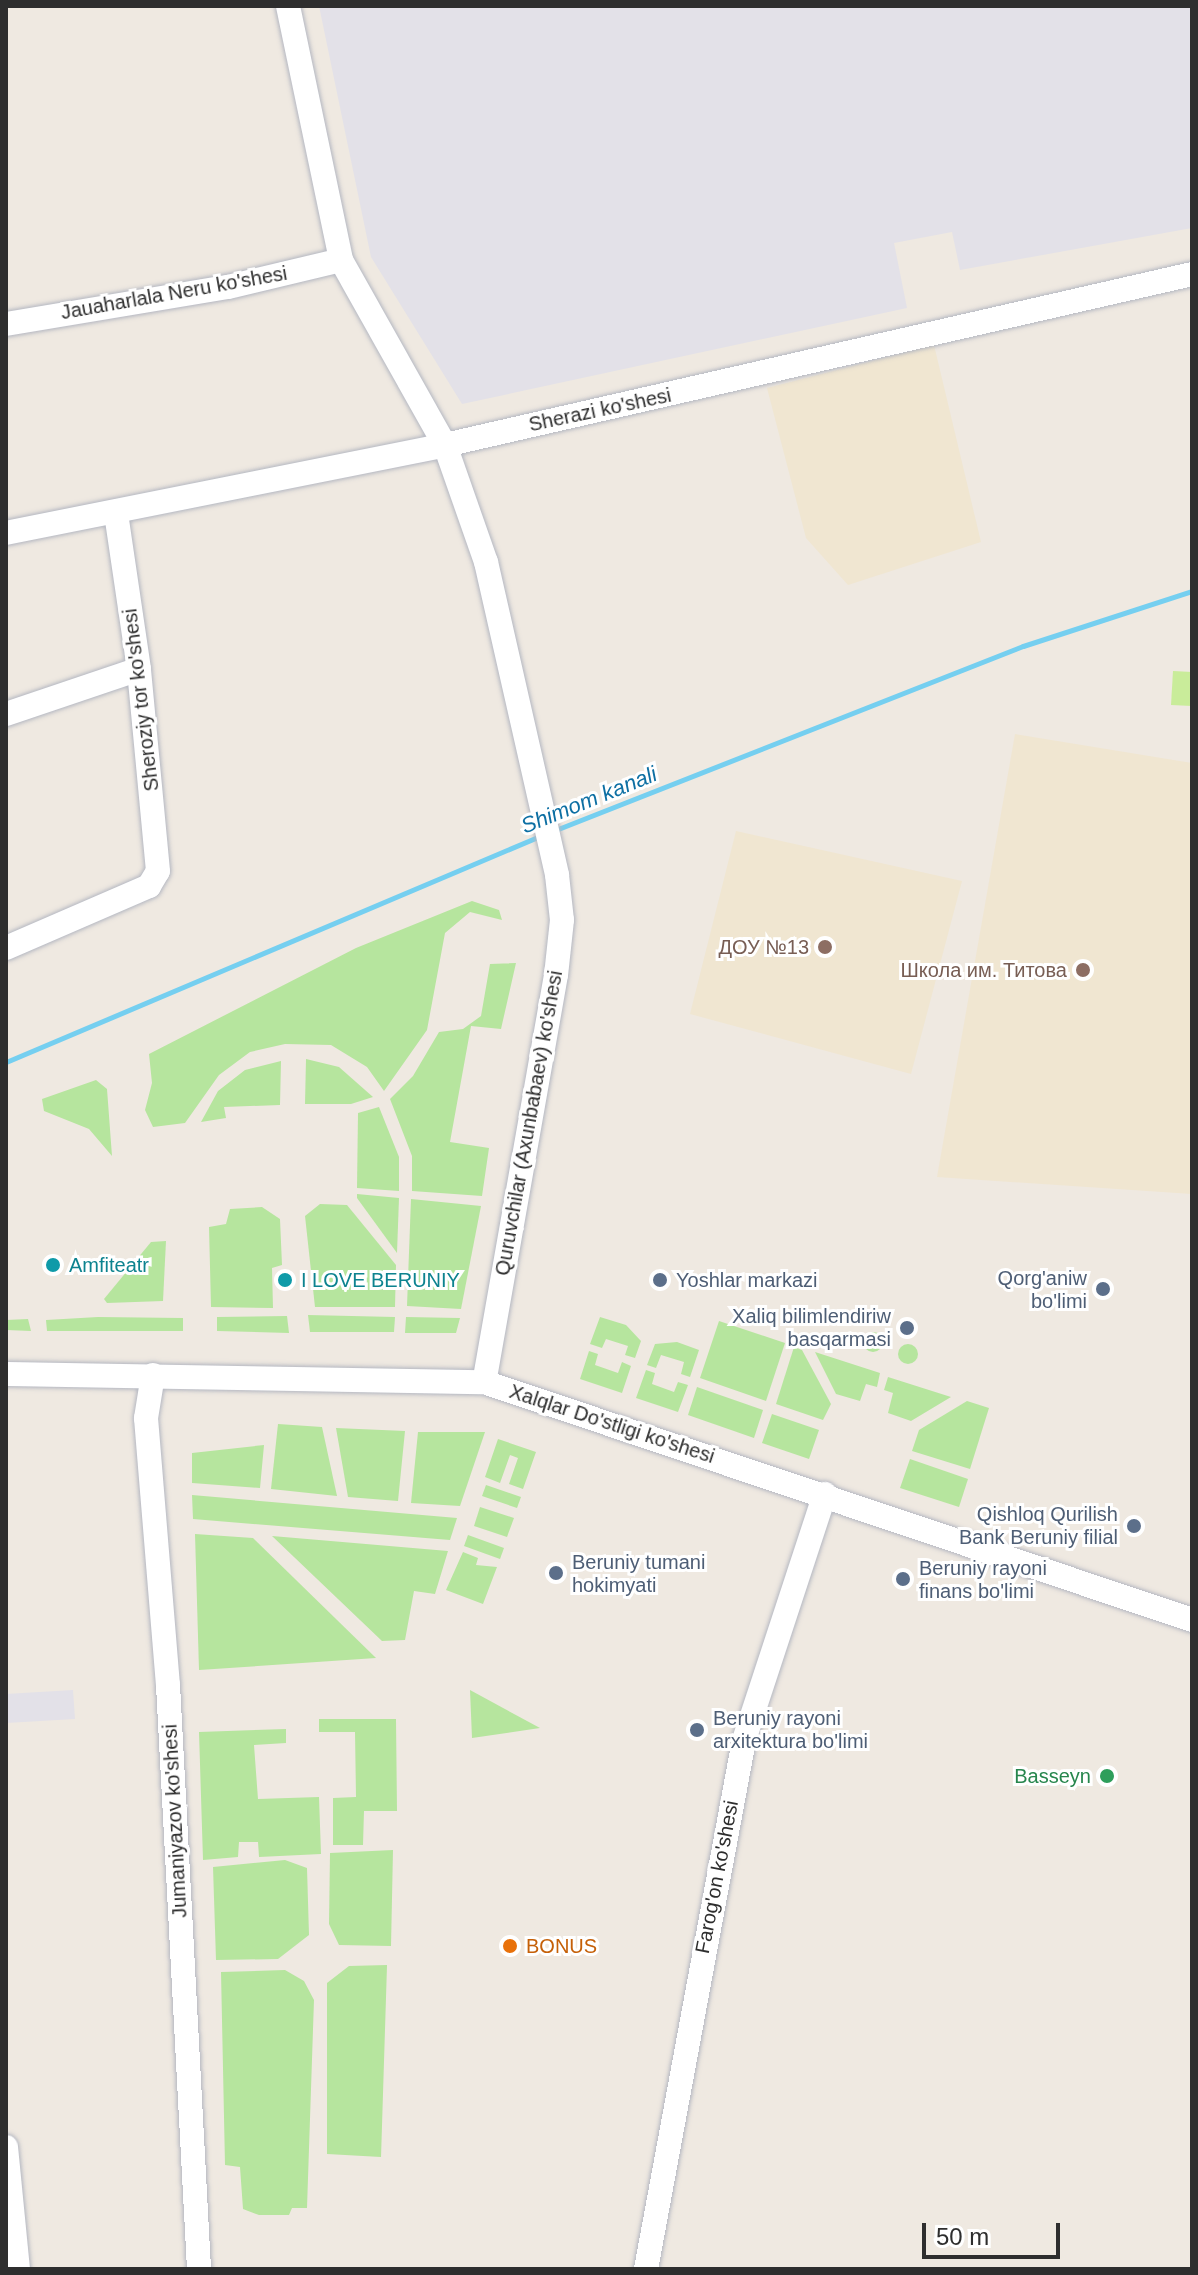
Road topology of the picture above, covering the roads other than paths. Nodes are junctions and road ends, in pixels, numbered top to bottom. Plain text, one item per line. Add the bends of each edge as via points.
1 (288, 6) edge
2 (341, 260) junction
3 (1192, 274) edge
4 (6, 324) edge
5 (445, 445) junction
6 (116, 513) junction
7 (6, 533) edge
8 (139, 669) junction
9 (6, 714) edge
10 (6, 948) edge
11 (6, 1374) edge
12 (153, 1375) junction
13 (484, 1382) junction
14 (825, 1494) junction
15 (1192, 1620) edge
16 (6, 2147) edge
17 (18, 2269) edge
18 (199, 2269) edge
19 (646, 2269) edge

1 - 2 street
2 - 4 street, Jauaharlala Neru ko'shesi via 228,287
2 - 5 street
3 - 5 street, Sherazi ko'shesi
5 - 6 street, Sherazi ko'shesi
5 - 13 street, Quruvchilar (Axunbabaev) ko'shesi via 486,562 541,800 562,920
6 - 7 street, Sherazi ko'shesi
6 - 8 street, Sheroziy tor ko'shesi
8 - 9 street
8 - 10 street, Sheroziy tor ko'shesi via 158,871 149,886
11 - 12 street, Xalqlar Do'stligi ko'shesi
12 - 13 street, Xalqlar Do'stligi ko'shesi
12 - 18 street, Jumaniyazov ko'shesi via 146,1418 168,1685
13 - 14 street, Xalqlar Do'stligi ko'shesi
14 - 15 street, Xalqlar Do'stligi ko'shesi
14 - 19 street, Farog'on ko'shesi via 744,1740
16 - 17 street

